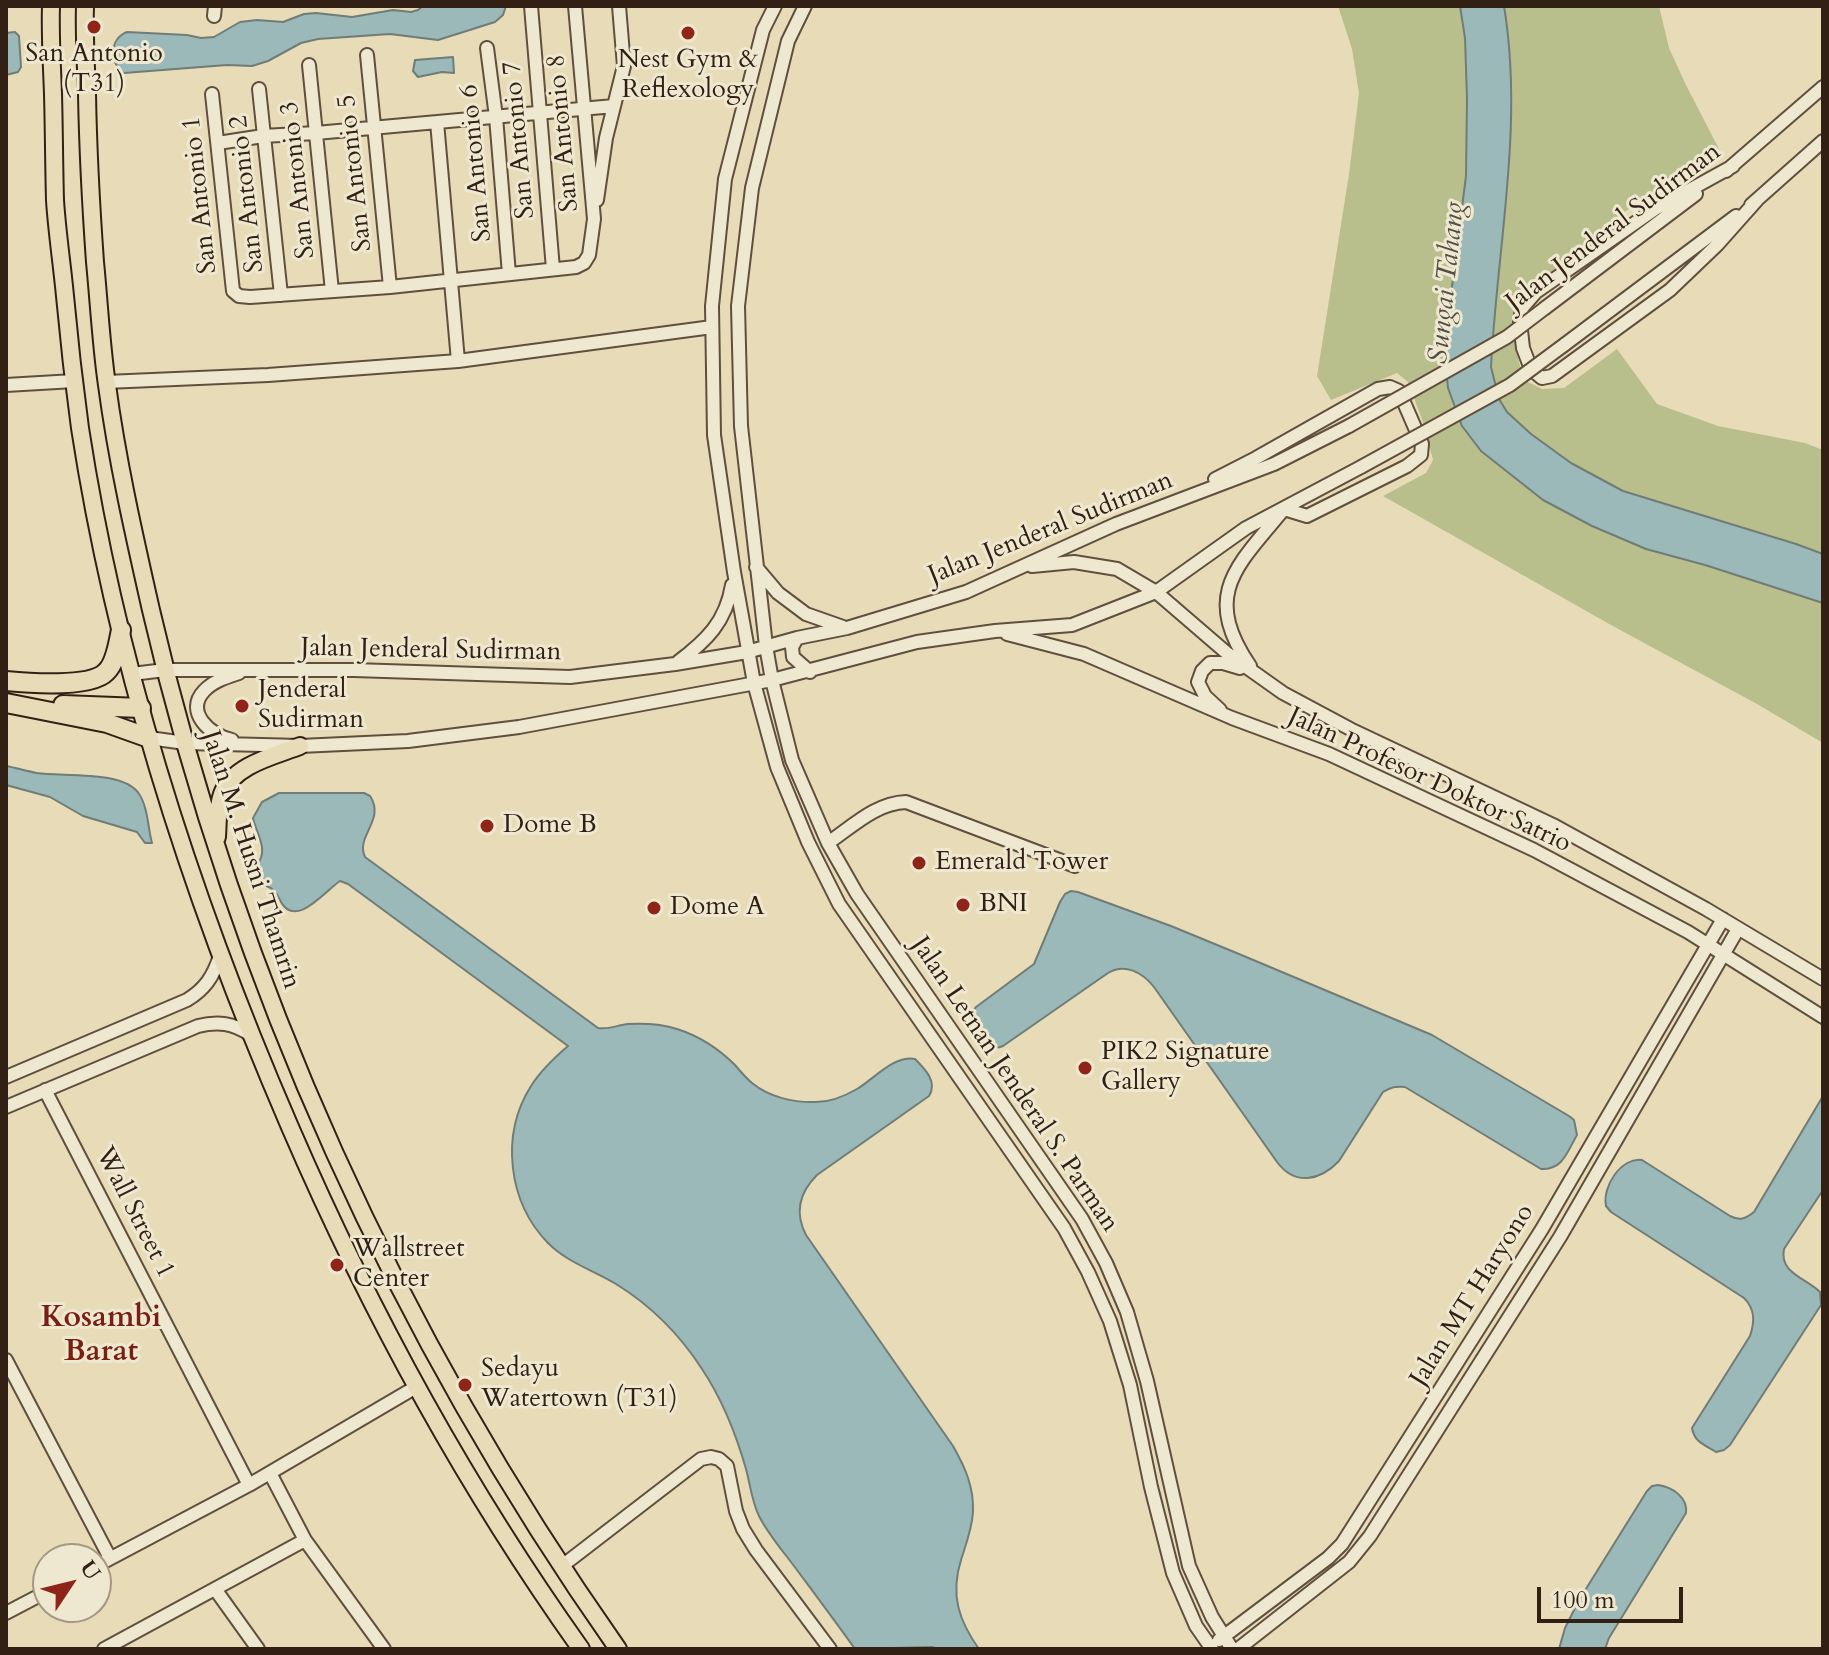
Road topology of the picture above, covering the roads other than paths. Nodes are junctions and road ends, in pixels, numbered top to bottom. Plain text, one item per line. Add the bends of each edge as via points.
1 (51, 6) edge
2 (85, 6) edge
3 (531, 6) edge
4 (575, 6) edge
5 (619, 6) edge
6 (775, 6) edge
7 (805, 6) edge
8 (487, 48) dead end
9 (367, 55) dead end
10 (309, 65) dead end
11 (1823, 87) edge
12 (259, 89) dead end
13 (212, 94) dead end
14 (614, 106) junction
15 (584, 109) junction
16 (540, 113) junction
17 (496, 117) junction
18 (437, 122) junction
19 (374, 127) junction
20 (316, 133) junction
21 (263, 136) junction
22 (1823, 141) edge
23 (218, 143) junction
24 (1733, 166) junction
25 (1757, 200) junction
26 (594, 219) junction
27 (553, 269) junction
28 (509, 274) junction
29 (451, 280) junction
30 (390, 287) junction
31 (332, 291) junction
32 (281, 295) junction
33 (712, 327) junction
34 (458, 361) junction
35 (74, 381) junction
36 (106, 382) junction
37 (6, 385) edge
38 (1284, 509) junction
39 (1153, 510) junction
40 (756, 567) junction
41 (1021, 567) junction
42 (734, 572) junction
43 (1156, 592) junction
44 (847, 628) junction
45 (121, 630) junction
46 (995, 631) junction
47 (797, 638) junction
48 (766, 646) junction
49 (747, 652) junction
50 (675, 664) junction
51 (165, 670) junction
52 (251, 670) junction
53 (810, 672) junction
54 (1254, 672) junction
55 (132, 674) junction
56 (772, 680) junction
57 (6, 681) edge
58 (754, 683) junction
59 (6, 703) edge
60 (141, 708) junction
61 (1232, 718) junction
62 (149, 738) junction
63 (185, 743) junction
64 (259, 745) junction
65 (300, 746) junction
66 (828, 843) junction
67 (217, 849) junction
68 (1075, 866) dead end
69 (1723, 919) junction
70 (1738, 929) junction
71 (1708, 945) junction
72 (1724, 954) junction
73 (220, 956) junction
74 (1823, 979) edge
75 (1823, 1017) edge
76 (251, 1035) junction
77 (6, 1077) edge
78 (45, 1090) junction
79 (6, 1107) edge
80 (6, 1360) edge
81 (416, 1387) junction
82 (270, 1473) junction
83 (249, 1485) junction
84 (305, 1540) junction
85 (102, 1543) edge
86 (112, 1557) edge
87 (562, 1566) junction
88 (215, 1589) junction
89 (32, 1599) edge
90 (6, 1613) edge
91 (1224, 1636) junction
92 (124, 1644) edge
93 (1210, 1648) edge
94 (104, 1649) edge
95 (258, 1649) edge
96 (384, 1649) edge
97 (581, 1649) edge
98 (618, 1649) edge
99 (830, 1649) edge
100 (1235, 1649) edge

1 - 35 main road via 55,202
2 - 36 main road, Jalan M. Husni Thamrin via 90,196
3 - 16 street, San Antonio 7
4 - 15 street, San Antonio 8
5 - 14 street via 624,66
6 - 33 street, Jalan Letnan Jenderal S. Parman via 763,30 725,179
7 - 40 street, Jalan Letnan Jenderal S. Parman via 788,41 752,188 738,306 741,426
8 - 17 street, San Antonio 6
9 - 19 street, San Antonio 5
10 - 20 street, San Antonio 3
11 - 24 street, Jalan Jenderal Sudirman
12 - 21 street, San Antonio 2
13 - 23 street, San Antonio 1
14 - 15 street
14 - 26 street
15 - 16 street
15 - 26 street, San Antonio 8
16 - 17 street
16 - 27 street, San Antonio 7
17 - 18 street
17 - 28 street, San Antonio 6
18 - 19 street
18 - 29 street
19 - 20 street
19 - 30 street, San Antonio 5
20 - 21 street
20 - 31 street, San Antonio 3
21 - 23 street
21 - 32 street, San Antonio 2
22 - 25 street
23 - 32 street, San Antonio 1 via 233,291 239,296
24 - 25 street via 1655,209 1536,292 1522,308 1520,322 1531,369 1542,378 1552,376 1670,290
24 - 39 street, Jalan Jenderal Sudirman, bridge via 1507,337 1274,464
25 - 38 street, bridge via 1510,385
26 - 27 street, San Antonio 8 via 584,263
27 - 28 street
28 - 29 street
29 - 30 street
29 - 34 street
30 - 31 street
31 - 32 street
33 - 34 street
33 - 42 street, Jalan Letnan Jenderal S. Parman via 714,435
34 - 36 street
35 - 37 street
35 - 45 main road
36 - 51 main road, Jalan M. Husni Thamrin
38 - 39 street via 1307,516 1421,455 1422,444 1399,391 1378,389
38 - 43 street via 1246,528
38 - 54 street via 1239,564 1225,604 1237,647
39 - 41 street, Jalan Jenderal Sudirman
40 - 44 street via 806,614
40 - 48 street, Jalan Letnan Jenderal S. Parman
41 - 43 street, Jalan Profesor Doktor Satrio via 1074,562 1117,569
41 - 44 street, Jalan Jenderal Sudirman via 966,592
42 - 49 street, Jalan Letnan Jenderal S. Parman
42 - 50 street via 718,626
43 - 46 street via 1072,625
43 - 54 street, Jalan Profesor Doktor Satrio
44 - 47 street, Jalan Jenderal Sudirman
45 - 55 main road
45 - 57 highway via 111,667 98,679
46 - 53 street via 917,642
46 - 61 street, Jalan Profesor Doktor Satrio via 1084,654
47 - 48 street, Jalan Jenderal Sudirman
47 - 53 street via 793,657
48 - 49 street, Jalan Jenderal Sudirman
48 - 56 street, Jalan Letnan Jenderal S. Parman
49 - 50 street, Jalan Jenderal Sudirman
49 - 58 street, Jalan Letnan Jenderal S. Parman
50 - 52 street, Jalan Jenderal Sudirman via 570,677
51 - 52 street, Jalan Jenderal Sudirman
51 - 55 street, Jalan Jenderal Sudirman
51 - 63 main road, Jalan M. Husni Thamrin
52 - 64 street via 210,686 197,710 205,725 223,739
53 - 56 street
54 - 61 street via 1223,663 1210,663 1202,671 1198,682 1205,696
54 - 69 street, Jalan Profesor Doktor Satrio via 1354,731 1555,826
55 - 60 main road
56 - 58 street
56 - 66 street, Jalan Letnan Jenderal S. Parman via 792,760
58 - 65 street via 519,727 408,741
58 - 93 street, Jalan Letnan Jenderal S. Parman via 777,767 839,904 1064,1228 1088,1272 1130,1385 1173,1573
59 - 60 highway
59 - 62 highway via 107,723
60 - 62 main road
61 - 71 street, Jalan Profesor Doktor Satrio via 1329,754 1534,850
62 - 63 street
62 - 73 main road
63 - 64 street
63 - 67 main road, Jalan M. Husni Thamrin
64 - 65 street
65 - 67 main road via 246,768 228,783 219,806
66 - 68 street via 878,808 906,802
66 - 91 street, Jalan Letnan Jenderal S. Parman via 857,894 1082,1219 1106,1263 1147,1381 1189,1566
67 - 87 main road, Jalan M. Husni Thamrin via 251,949 346,1179 425,1338
69 - 70 street, Jalan Profesor Doktor Satrio
69 - 71 street, Jalan MT Haryono
70 - 72 street, Jalan MT Haryono
70 - 74 street, Jalan Profesor Doktor Satrio
71 - 72 street, Jalan Profesor Doktor Satrio
71 - 91 street, Jalan MT Haryono via 1542,1229 1342,1544
72 - 75 street, Jalan Profesor Doktor Satrio
72 - 100 street, Jalan MT Haryono via 1560,1237 1370,1536 1349,1562
73 - 76 main road
73 - 77 street via 208,983 187,1000
76 - 78 street via 232,1025 209,1023
76 - 81 main road via 341,1241
78 - 79 street
78 - 83 street, Wall Street 1
80 - 85 street
81 - 82 street
81 - 97 main road via 480,1497
82 - 83 street
82 - 84 street
83 - 86 street
84 - 88 street
84 - 96 street
87 - 98 main road, Jalan M. Husni Thamrin
87 - 99 street via 701,1459 719,1459 727,1466 743,1529
88 - 92 street
88 - 95 street
89 - 90 street
91 - 93 street, Jalan MT Haryono
91 - 100 street, Jalan Letnan Jenderal S. Parman
92 - 94 street

